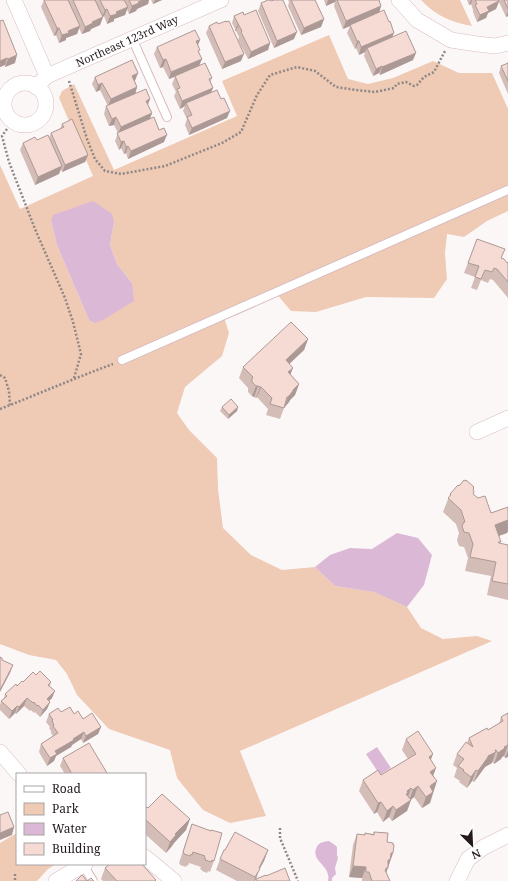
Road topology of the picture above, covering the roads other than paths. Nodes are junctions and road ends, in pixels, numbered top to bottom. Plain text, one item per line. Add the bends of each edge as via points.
1 (14, 0) edge
2 (221, 0) edge
3 (399, 0) edge
4 (132, 38) junction
5 (508, 43) edge
6 (47, 76) junction
7 (36, 87) junction
8 (2, 100) edge
9 (167, 117) dead end
10 (508, 190) edge
11 (122, 360) road end
12 (508, 418) edge
13 (477, 432) dead end
14 (0, 752) edge
15 (18, 773) edge
16 (508, 835) edge
17 (146, 858) edge
18 (84, 865) edge
19 (56, 881) edge
20 (93, 881) edge
21 (174, 881) edge
22 (457, 881) edge

1 - 6 street
2 - 4 street, Northeast 123rd Way
3 - 5 street via 417,20 451,40 495,46
4 - 6 street, Northeast 123rd Way
4 - 9 lane
6 - 7 street, Northeast 123rd Way
7 - 8 street via 18,84 12,87
7 - 8 street via 41,90 46,102 42,115 32,123 19,124 13,121 8,116
10 - 11 lane
12 - 13 street
14 - 15 street
16 - 22 street via 484,847 468,860
17 - 21 street
18 - 19 street
18 - 20 lane

